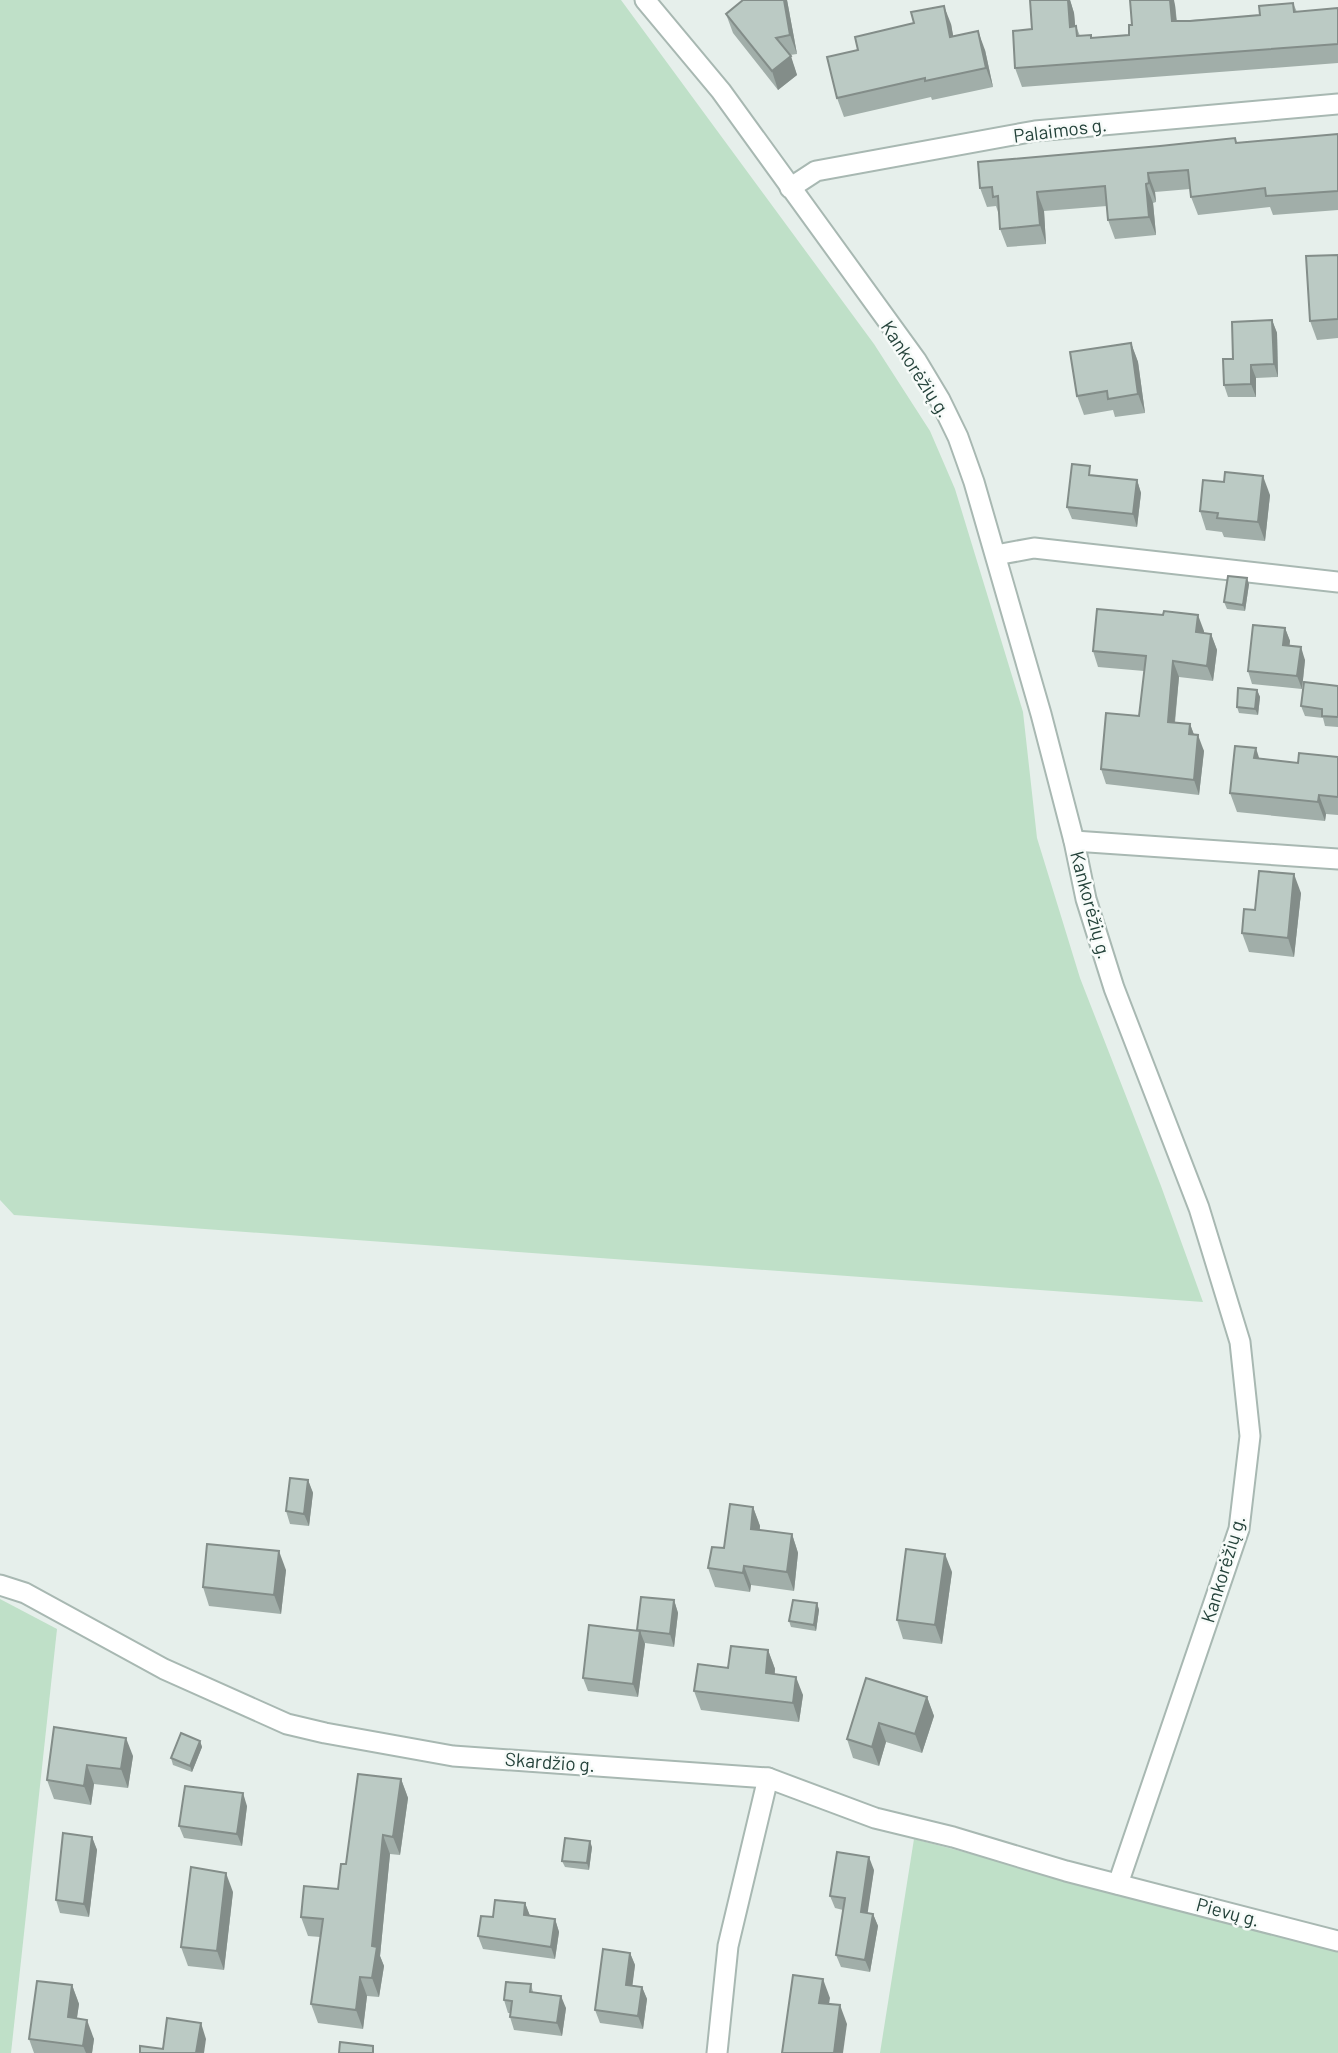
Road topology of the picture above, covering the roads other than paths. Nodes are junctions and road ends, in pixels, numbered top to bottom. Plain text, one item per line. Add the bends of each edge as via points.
1 (645, 0) edge
2 (1338, 104) edge
3 (790, 188) junction
4 (996, 555) junction
5 (1338, 582) edge
6 (1074, 841) junction
7 (1338, 859) edge
8 (0, 1585) edge
9 (768, 1778) junction
10 (1118, 1884) junction
11 (1338, 1941) edge
12 (717, 2053) edge

1 - 3 street, Kankorėžių g. via 721,91
2 - 3 street, Palaimos g. via 1035,131 816,171
3 - 4 street, Kankorėžių g. via 916,360 940,400 974,482
4 - 5 street via 1034,548
4 - 6 street, Kankorėžių g.
6 - 7 street
6 - 10 street, Kankorėžių g. via 1086,900 1114,988 1199,1208 1240,1342 1250,1436 1239,1529
8 - 9 street, Skardžio g. via 25,1593 164,1669 287,1724 325,1734 453,1755
9 - 10 street, Skardžio g. via 875,1818
9 - 12 street via 728,1946
10 - 11 street, Pievų g.

